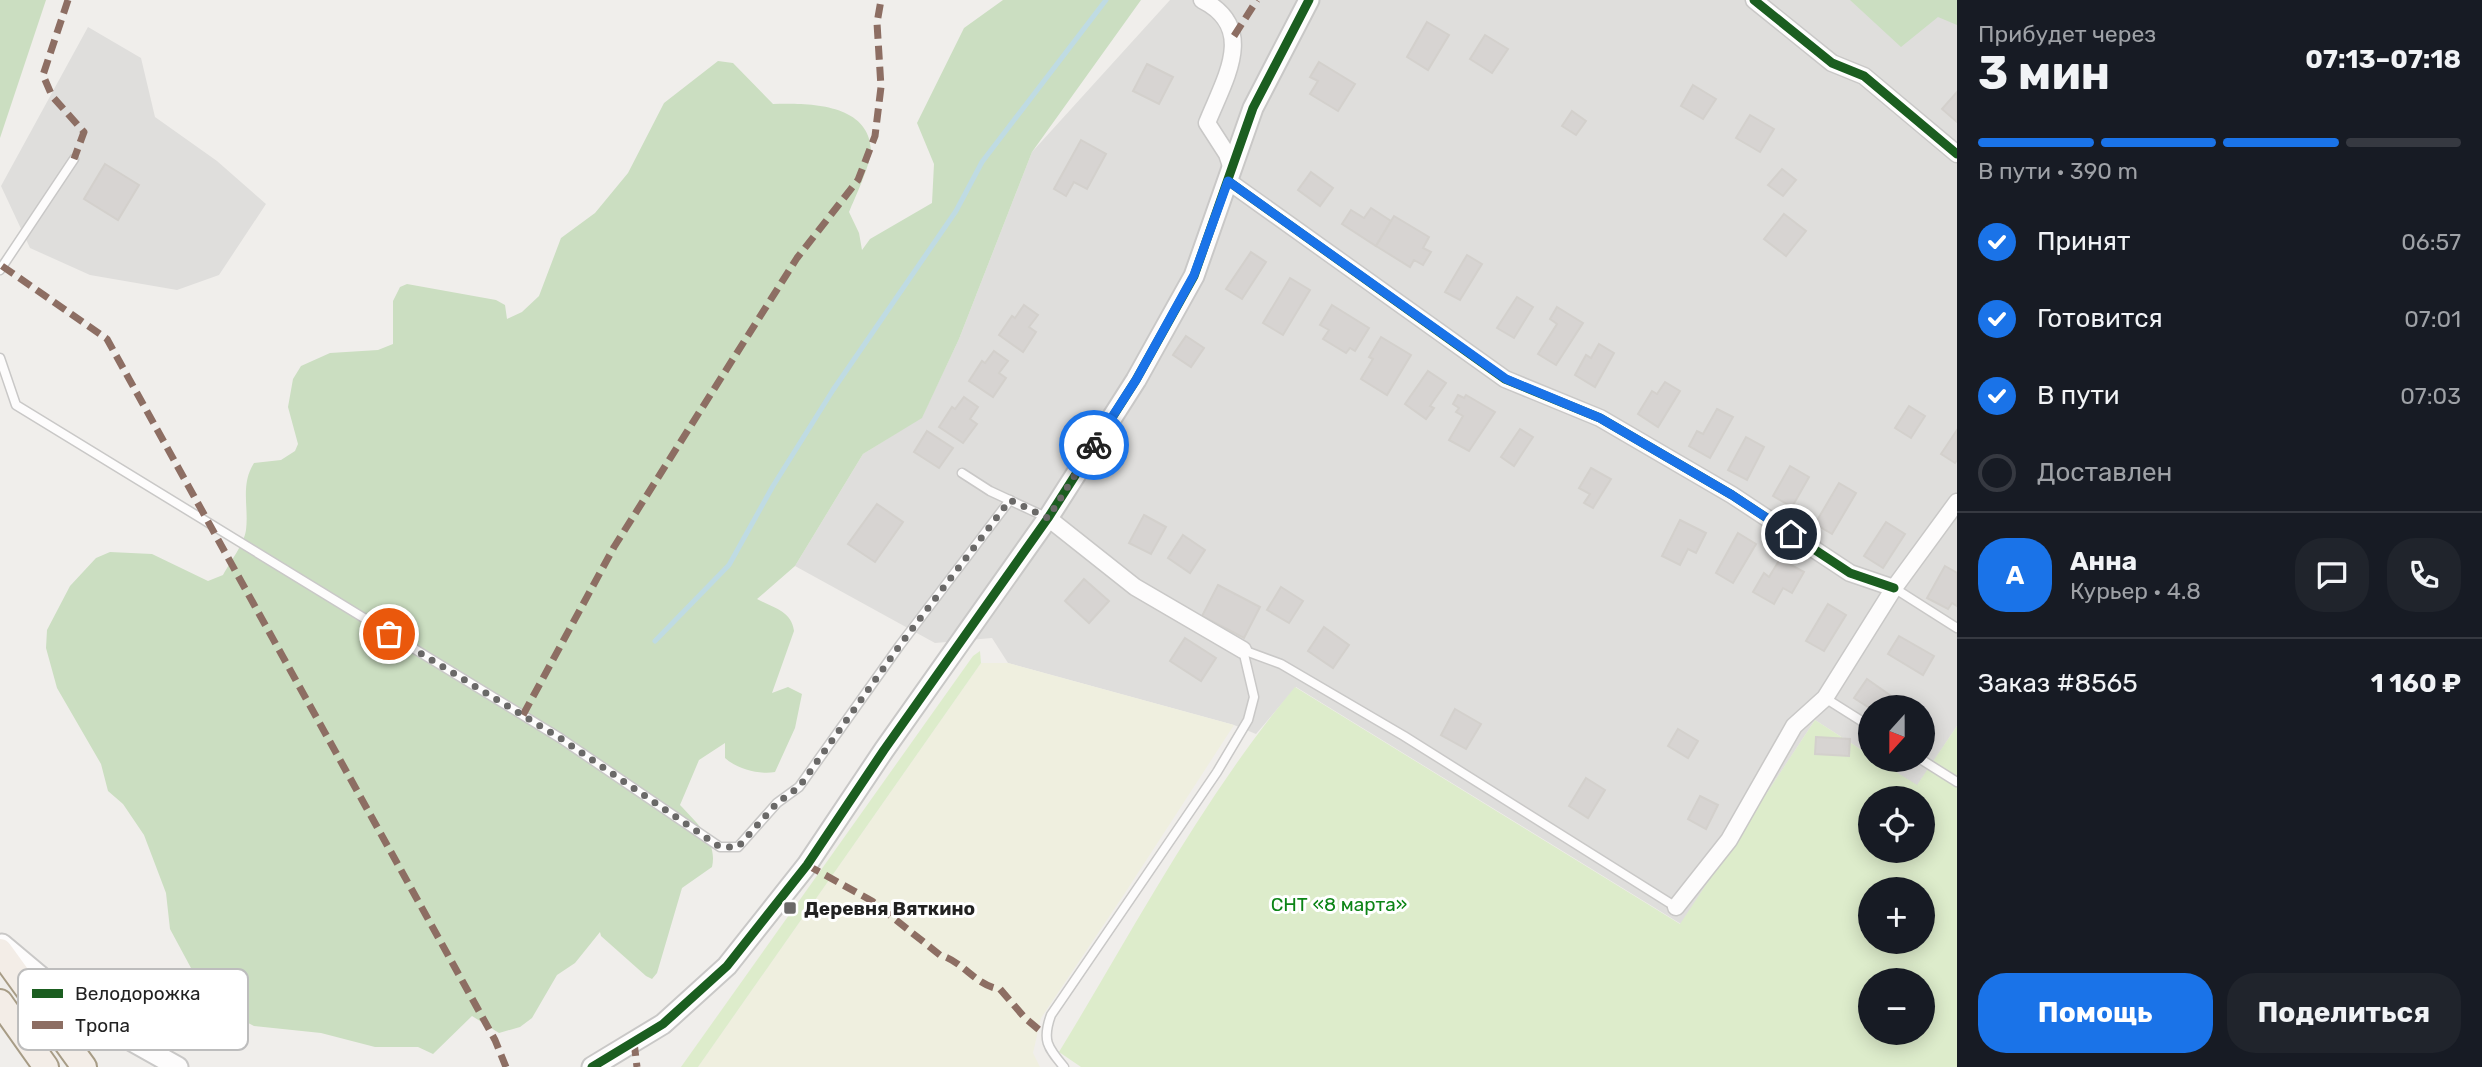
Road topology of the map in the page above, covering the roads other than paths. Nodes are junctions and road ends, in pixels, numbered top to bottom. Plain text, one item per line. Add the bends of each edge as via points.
1 (1202, 0) edge
2 (1309, 0) edge
3 (1754, 0) edge
4 (1957, 154) edge
5 (74, 159) dead end
6 (1230, 175) junction
7 (0, 270) edge
8 (0, 358) edge
9 (962, 472) dead end
10 (1010, 500) junction
11 (1957, 502) edge
12 (1048, 518) junction
13 (1894, 588) junction
14 (1957, 628) edge
15 (1243, 650) junction
16 (1825, 698) junction
17 (1858, 719) edge
18 (1936, 769) edge
19 (1957, 782) edge
20 (1676, 907) joint
21 (0, 942) edge
22 (0, 951) edge
23 (32, 969) edge
24 (18, 976) edge
25 (0, 1002) edge
26 (18, 1027) edge
27 (34, 1050) edge
28 (72, 1050) edge
29 (148, 1050) edge
30 (46, 1067) edge
31 (84, 1067) edge
32 (178, 1067) edge
33 (592, 1067) edge
34 (1063, 1067) edge

1 - 6 street via 1229,22 1234,36 1233,58 1207,123 1227,154
2 - 6 street via 1253,108
3 - 4 street via 1832,63 1864,76
5 - 7 lane
6 - 12 street via 1194,275 1136,380
6 - 13 street via 1506,379 1600,418 1732,495 1850,573
8 - 10 lane via 16,405 560,738 720,847 738,847 777,803 799,787
9 - 10 lane
10 - 12 lane
11 - 13 street
12 - 15 street via 1135,587
12 - 33 street via 807,865 727,966 663,1024
13 - 14 lane
13 - 16 street
15 - 20 lane via 1281,664 1393,730
15 - 34 lane via 1254,697 1248,720 1051,1015 1044,1034
16 - 17 lane
16 - 20 street via 1794,726 1729,840
18 - 19 lane
21 - 23 street
22 - 24 main road
25 - 26 main road
27 - 30 main road
28 - 31 main road
29 - 32 street

